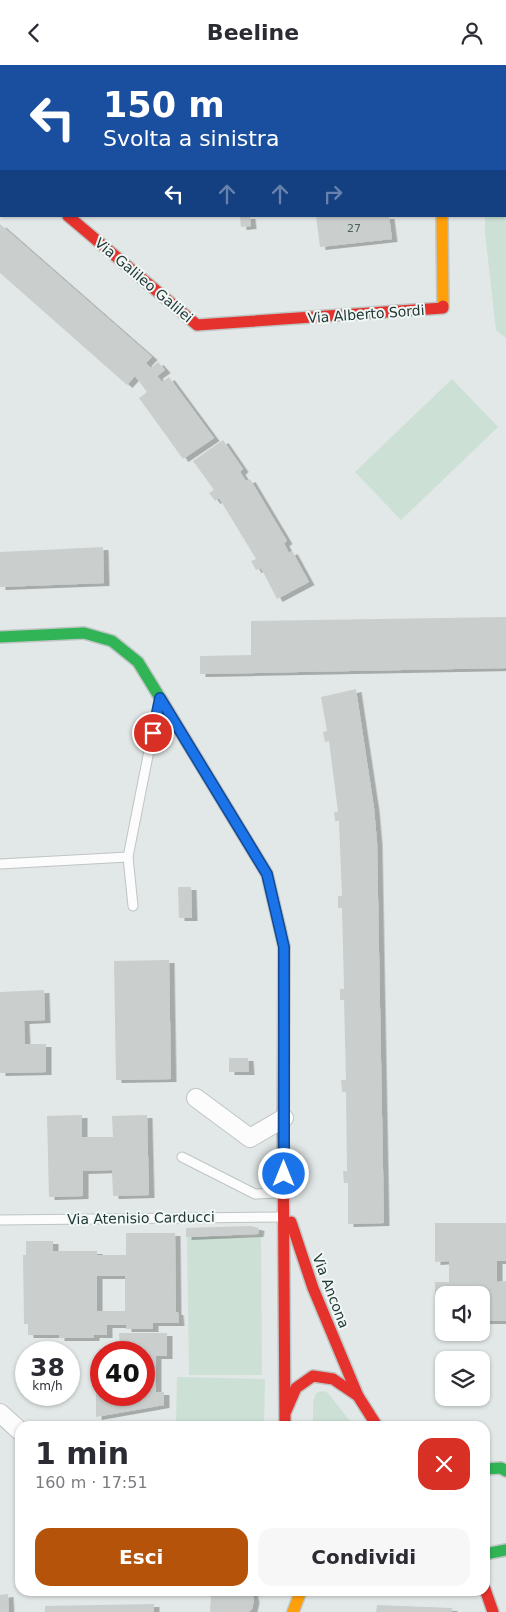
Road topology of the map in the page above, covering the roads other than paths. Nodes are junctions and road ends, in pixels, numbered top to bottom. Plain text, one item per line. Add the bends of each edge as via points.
1 (69, 217) edge
2 (442, 217) edge
3 (196, 325) joint
4 (0, 637) edge
5 (160, 698) junction
6 (128, 857) junction
7 (0, 863) edge
8 (133, 906) dead end
9 (196, 1097) dead end
10 (284, 1118) junction
11 (182, 1157) dead end
12 (283, 1193) junction
13 (283, 1217) junction
14 (0, 1220) edge
15 (358, 1396) junction
16 (286, 1410) junction
17 (0, 1413) edge
18 (287, 1421) edge
19 (374, 1421) edge
20 (15, 1426) edge
21 (506, 1550) edge
22 (490, 1553) edge
23 (297, 1596) edge
24 (487, 1596) edge
25 (287, 1610) edge
26 (493, 1612) edge

1 - 3 street, Via Galileo Galilei
2 - 3 street, Via Alberto Sordi via 443,308
4 - 5 street via 84,633 112,641 138,662
5 - 6 lane
5 - 10 street via 267,874 284,947
6 - 7 lane
6 - 8 lane
9 - 10 street via 250,1138
10 - 12 street
11 - 12 lane via 255,1194
12 - 13 street
12 - 15 street, Via Ancona via 304,1265
13 - 14 lane, Via Atenisio Carducci
13 - 16 street
15 - 16 street via 333,1379 312,1376 296,1388
15 - 19 street
16 - 18 street
17 - 20 street
21 - 22 street
23 - 25 street
24 - 26 street

